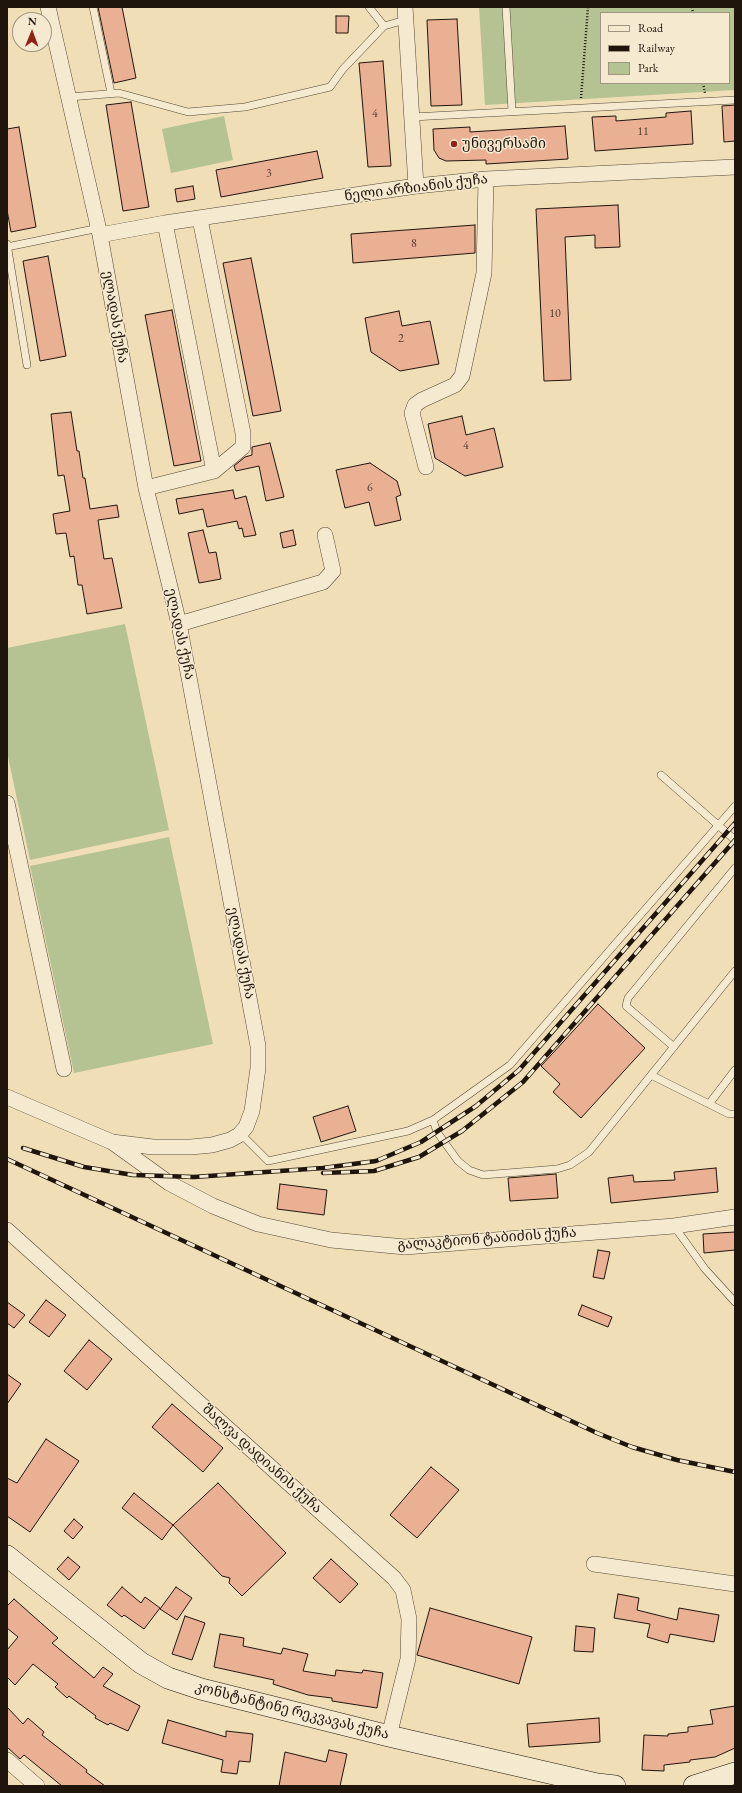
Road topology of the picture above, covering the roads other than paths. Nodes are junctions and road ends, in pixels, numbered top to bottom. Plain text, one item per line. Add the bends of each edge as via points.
1 (48, 7) edge
2 (93, 7) edge
3 (369, 7) edge
4 (506, 7) edge
5 (405, 13) edge
6 (384, 26) junction
7 (111, 93) junction
8 (69, 97) junction
9 (735, 100) edge
10 (512, 111) junction
11 (412, 116) junction
12 (735, 167) edge
13 (486, 179) junction
14 (416, 186) junction
15 (200, 219) junction
16 (165, 223) junction
17 (99, 231) junction
18 (7, 244) edge
19 (7, 247) edge
20 (27, 365) dead end
21 (426, 467) dead end
22 (214, 470) junction
23 (146, 488) junction
24 (325, 535) dead end
25 (179, 624) junction
26 (661, 775) dead end
27 (7, 803) edge
28 (735, 806) edge
29 (718, 825) junction
30 (735, 840) edge
31 (735, 868) edge
32 (735, 971) edge
33 (674, 1047) junction
34 (64, 1069) dead end
35 (735, 1070) edge
36 (651, 1075) junction
37 (7, 1098) edge
38 (710, 1104) junction
39 (735, 1114) edge
40 (433, 1120) junction
41 (239, 1135) junction
42 (112, 1142) junction
43 (735, 1217) edge
44 (674, 1226) junction
45 (7, 1230) edge
46 (735, 1302) edge
47 (7, 1556) edge
48 (594, 1564) dead end
49 (735, 1584) edge
50 (389, 1736) junction
51 (7, 1760) edge
52 (735, 1773) edge
53 (36, 1786) edge
54 (615, 1786) edge
55 (694, 1786) edge

1 - 8 street, ელადას ქუჩა
2 - 7 lane
3 - 6 lane
4 - 10 lane
5 - 6 lane
5 - 11 street
6 - 7 lane via 343,69 330,87 245,107 188,112
7 - 8 lane
8 - 17 street, ელადას ქუჩა
9 - 10 lane
10 - 11 lane
11 - 14 street
12 - 13 street, ნელი არზიანის ქუჩა
13 - 14 street, ნელი არზიანის ქუჩა
13 - 21 street via 484,273 462,376 455,385 415,405 412,413
14 - 15 street, ნელი არზიანის ქუჩა
15 - 16 street, ნელი არზიანის ქუჩა
15 - 22 street via 243,432 242,447
16 - 17 street, ნელი არზიანის ქუჩა
16 - 22 street
17 - 19 lane
17 - 23 street, ელადას ქუჩა
18 - 19 lane
19 - 20 lane
22 - 23 street
23 - 25 street, ელადას ქუჩა
24 - 25 street via 333,571 323,582
25 - 41 street, ელადას ქუჩა via 258,1046 258,1068 252,1111 246,1128
26 - 29 lane
27 - 34 street
28 - 29 lane
29 - 30 lane
29 - 40 lane via 510,1064
31 - 33 lane via 628,998 626,1006
32 - 33 lane
33 - 36 lane
35 - 38 lane
36 - 38 lane
36 - 40 lane via 589,1152 570,1165 557,1169 483,1175 469,1170 458,1161 437,1132
37 - 42 street, გალაკტიონ ტაბიძის ქუჩა
38 - 39 lane via 729,1114
40 - 41 lane via 408,1131 268,1161
41 - 42 street via 212,1145 178,1148
42 - 44 street, გალაკტიონ ტაბიძის ქუჩა via 169,1183 213,1206 258,1224 331,1240 405,1247
43 - 44 street, გალაკტიონ ტაბიძის ქუჩა
44 - 46 lane via 705,1269
45 - 50 street, შალვა დადიანის ქუჩა via 394,1578 403,1590 409,1619 408,1659
47 - 50 main road, კონსტანტინე რეკვავას ქუჩა via 141,1663 168,1678 201,1689
48 - 49 street
50 - 54 main road, კონსტანტინე რეკვავას ქუჩა
51 - 53 street
52 - 55 main road

